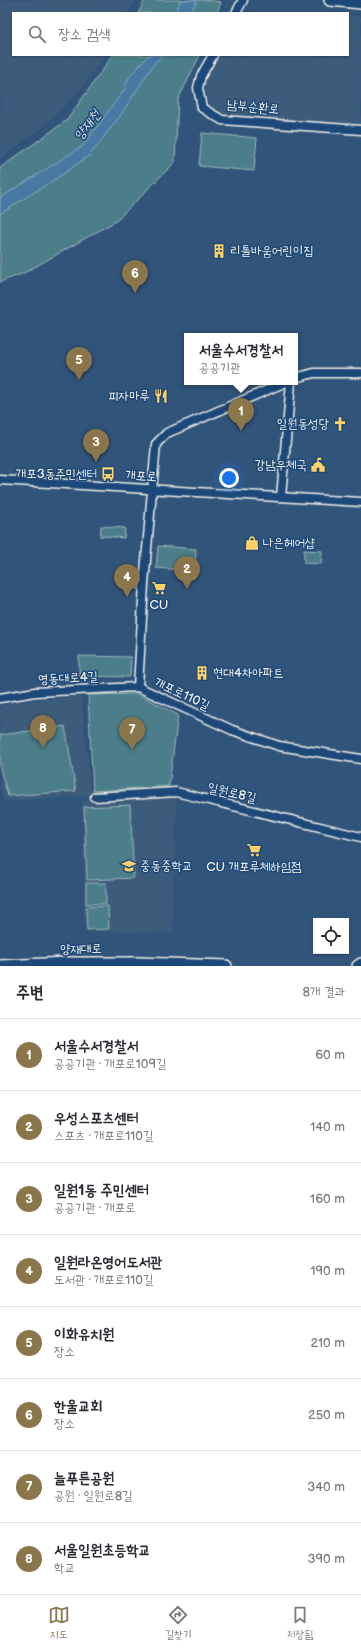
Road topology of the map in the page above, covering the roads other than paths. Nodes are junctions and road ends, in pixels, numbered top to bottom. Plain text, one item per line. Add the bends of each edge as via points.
1 (243, 0) edge
2 (330, 0) edge
3 (361, 3) edge
4 (237, 12) edge
5 (212, 56) edge
6 (361, 130) edge
7 (361, 373) edge
8 (298, 377) edge
9 (279, 385) edge
10 (291, 385) edge
11 (0, 480) edge
12 (152, 489) junction
13 (281, 497) junction
14 (361, 502) edge
15 (138, 687) junction
16 (0, 698) edge
17 (361, 759) edge
18 (95, 797) dead end
19 (361, 837) edge
20 (138, 963) junction
21 (361, 964) edge
22 (0, 966) edge
23 (95, 966) edge
24 (226, 966) edge
25 (358, 966) edge

1 - 4 street
2 - 3 main road
5 - 6 street, 남부순환로 via 201,76 198,88 202,108 222,120
7 - 8 street via 314,373
9 - 12 street, 개포로110길 via 167,433 156,444
10 - 13 street
11 - 12 street, 개포로
12 - 13 street, 개포로
12 - 15 street, 개포로110길
13 - 14 street, 개포로
15 - 16 street, 영동대로4길 via 35,692
15 - 17 street, 개포로110길 via 232,730 279,746
18 - 19 street, 일원로8길 via 176,792
20 - 22 main road, 양재대로
20 - 23 main road, 양재대로
20 - 24 main road, 양재대로
21 - 25 main road

